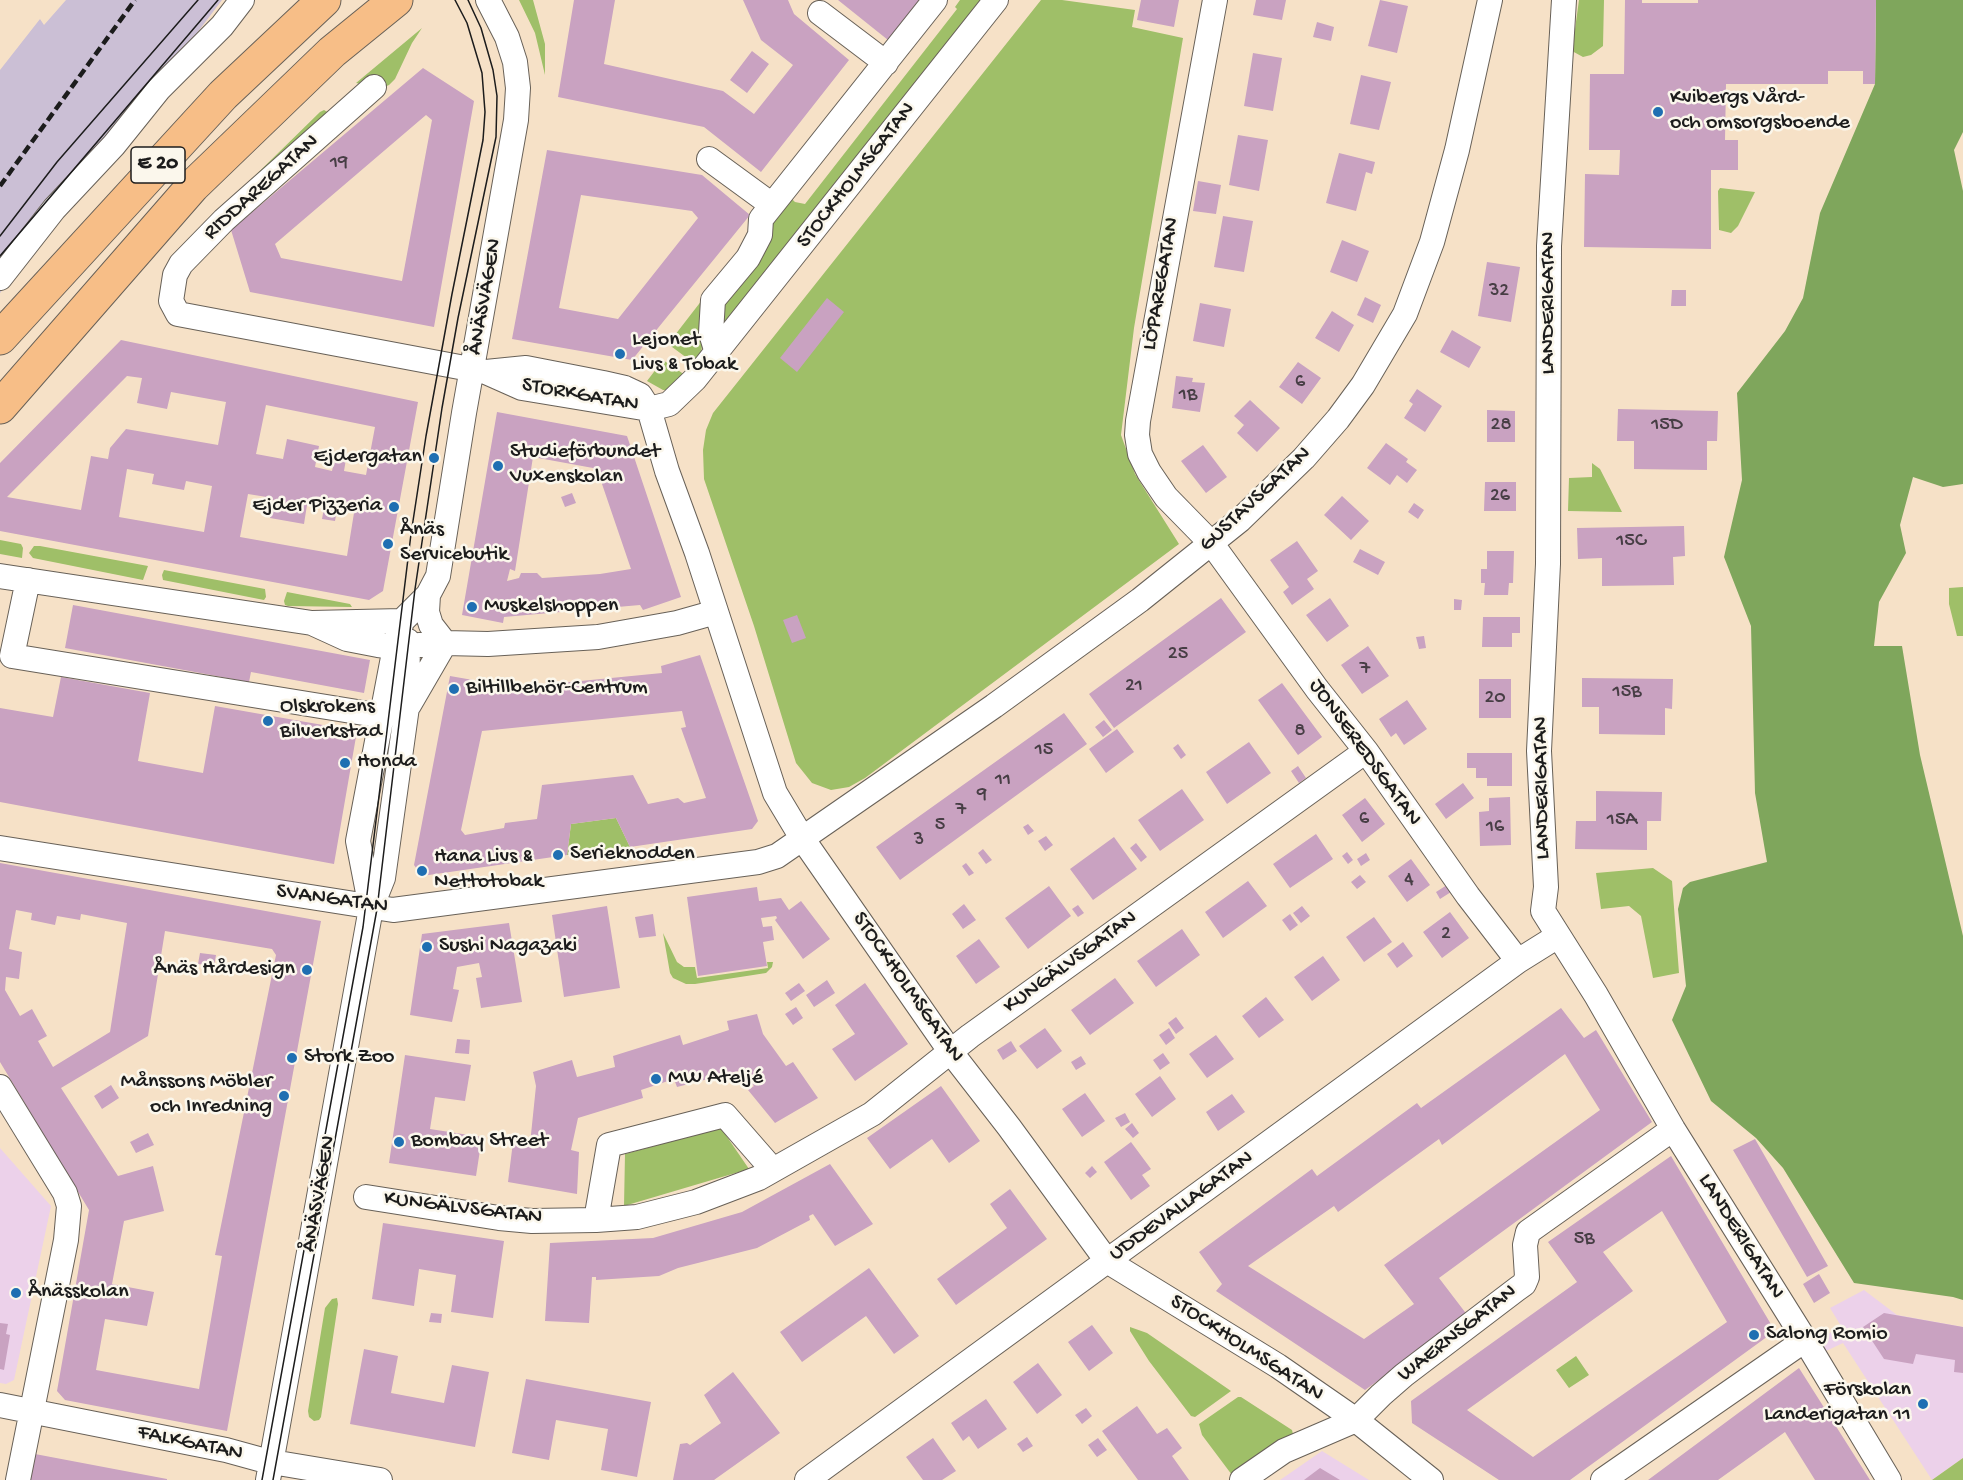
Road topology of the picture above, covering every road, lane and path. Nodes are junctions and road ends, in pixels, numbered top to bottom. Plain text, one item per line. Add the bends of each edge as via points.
1 (242, 0) edge
2 (324, 0) edge
3 (396, 0) edge
4 (488, 0) edge
5 (935, 0) edge
6 (996, 0) edge
7 (1215, 0) edge
8 (1490, 0) edge
9 (1564, 0) edge
10 (820, 13) dead end
11 (886, 63) junction
12 (374, 87) dead end
13 (710, 159) dead end
14 (772, 205) junction
15 (0, 278) edge
16 (171, 302) joint
17 (0, 338) edge
18 (717, 353) junction
19 (479, 372) junction
20 (0, 407) edge
21 (649, 409) junction
22 (1212, 544) junction
23 (0, 576) edge
24 (28, 580) junction
25 (428, 595) junction
26 (716, 612) junction
27 (402, 621) junction
28 (312, 624) junction
29 (446, 643) junction
30 (402, 646) junction
31 (407, 707) junction
32 (382, 716) junction
33 (1366, 751) junction
34 (802, 838) junction
35 (0, 848) edge
36 (371, 908) junction
37 (1558, 936) junction
38 (1518, 961) junction
39 (950, 1051) junction
40 (0, 1087) edge
41 (1672, 1129) junction
42 (773, 1170) junction
43 (366, 1197) dead end
44 (596, 1220) junction
45 (1107, 1261) junction
46 (1805, 1341) junction
47 (0, 1405) edge
48 (32, 1411) junction
49 (1356, 1420) junction
50 (270, 1471) edge
51 (18, 1480) edge
52 (380, 1480) edge
53 (807, 1480) edge
54 (1242, 1480) edge
55 (1431, 1480) edge
56 (1603, 1480) edge
57 (1889, 1480) edge

1 - 15 street via 54,209
2 - 17 highway, E 20 via 223,95
3 - 20 highway, E 20 via 332,52 193,186
4 - 19 street, ÅNÄSVÄGEN via 507,37 518,88
5 - 11 street, STOCKHOLMSGATAN
6 - 18 street, STOCKHOLMSGATAN
7 - 22 street, LÖPAREGATAN via 1137,435 1140,454 1166,497
8 - 22 street, GUSTAVSGATAN via 1438,224 1405,314 1338,419 1304,458
9 - 37 street, LANDERIGATAN via 1549,246 1548,564 1539,751 1546,886 1543,911
10 - 11 street
11 - 14 street, STOCKHOLMSGATAN
12 - 16 street, RIDDAREGATAN via 195,249 175,275
13 - 14 street
14 - 18 street, STOCKHOLMSGATAN via 761,219 760,236 748,258 713,300 711,333
16 - 19 street, STORKGATAN via 178,314
18 - 21 street, STOCKHOLMSGATAN via 669,404
19 - 21 street, STORKGATAN via 522,388
19 - 25 street, ÅNÄSVÄGEN via 464,413 438,576
21 - 26 street, STOCKHOLMSGATAN
22 - 33 street, JONSEREDSGATAN
22 - 34 street, GUSTAVSGATAN via 994,706
23 - 24 street
24 - 28 street
24 - 32 street via 12,656
25 - 27 street, ÅNÄSVÄGEN
25 - 29 street, ÅNÄSVÄGEN via 428,618
26 - 29 street via 598,637
26 - 34 street, STOCKHOLMSGATAN via 775,793
27 - 28 street
27 - 30 street, ÅNÄSVÄGEN
28 - 30 street via 347,639
29 - 30 street
29 - 31 street, ÅNÄSVÄGEN
30 - 31 street, ÅNÄSVÄGEN
30 - 32 street, ÅNÄSVÄGEN
31 - 36 street, ÅNÄSVÄGEN via 383,878
32 - 36 street, ÅNÄSVÄGEN via 358,840
33 - 38 street, JONSEREDSGATAN
33 - 39 street, KUNGÄLVSGATAN
34 - 36 street, SVANGATAN via 777,856 758,862 404,910
34 - 39 street, STOCKHOLMSGATAN
35 - 36 street, SVANGATAN
36 - 50 street, ÅNÄSVÄGEN
37 - 38 street, UDDEVALLAGATAN
37 - 41 street, LANDERIGATAN
38 - 45 street, UDDEVALLAGATAN
39 - 42 street, KUNGÄLVSGATAN via 872,1113
39 - 45 street, STOCKHOLMSGATAN
40 - 48 street via 65,1193 69,1206 66,1240
41 - 46 street, LANDERIGATAN
41 - 49 street, WAERNSGATAN via 1533,1227 1525,1245 1524,1284 1404,1375
42 - 44 street, KUNGÄLVSGATAN via 696,1202 638,1217
42 - 44 street via 725,1115 609,1145
43 - 44 street, KUNGÄLVSGATAN via 499,1218
45 - 49 street, STOCKHOLMSGATAN via 1278,1366
45 - 53 street, UDDEVALLAGATAN
46 - 56 street
46 - 57 street, LANDERIGATAN
47 - 48 street, FALKGATAN
48 - 50 street, FALKGATAN via 226,1450
48 - 51 street
49 - 54 street via 1284,1450
49 - 55 street, STOCKHOLMSGATAN
50 - 52 street, FALKGATAN

